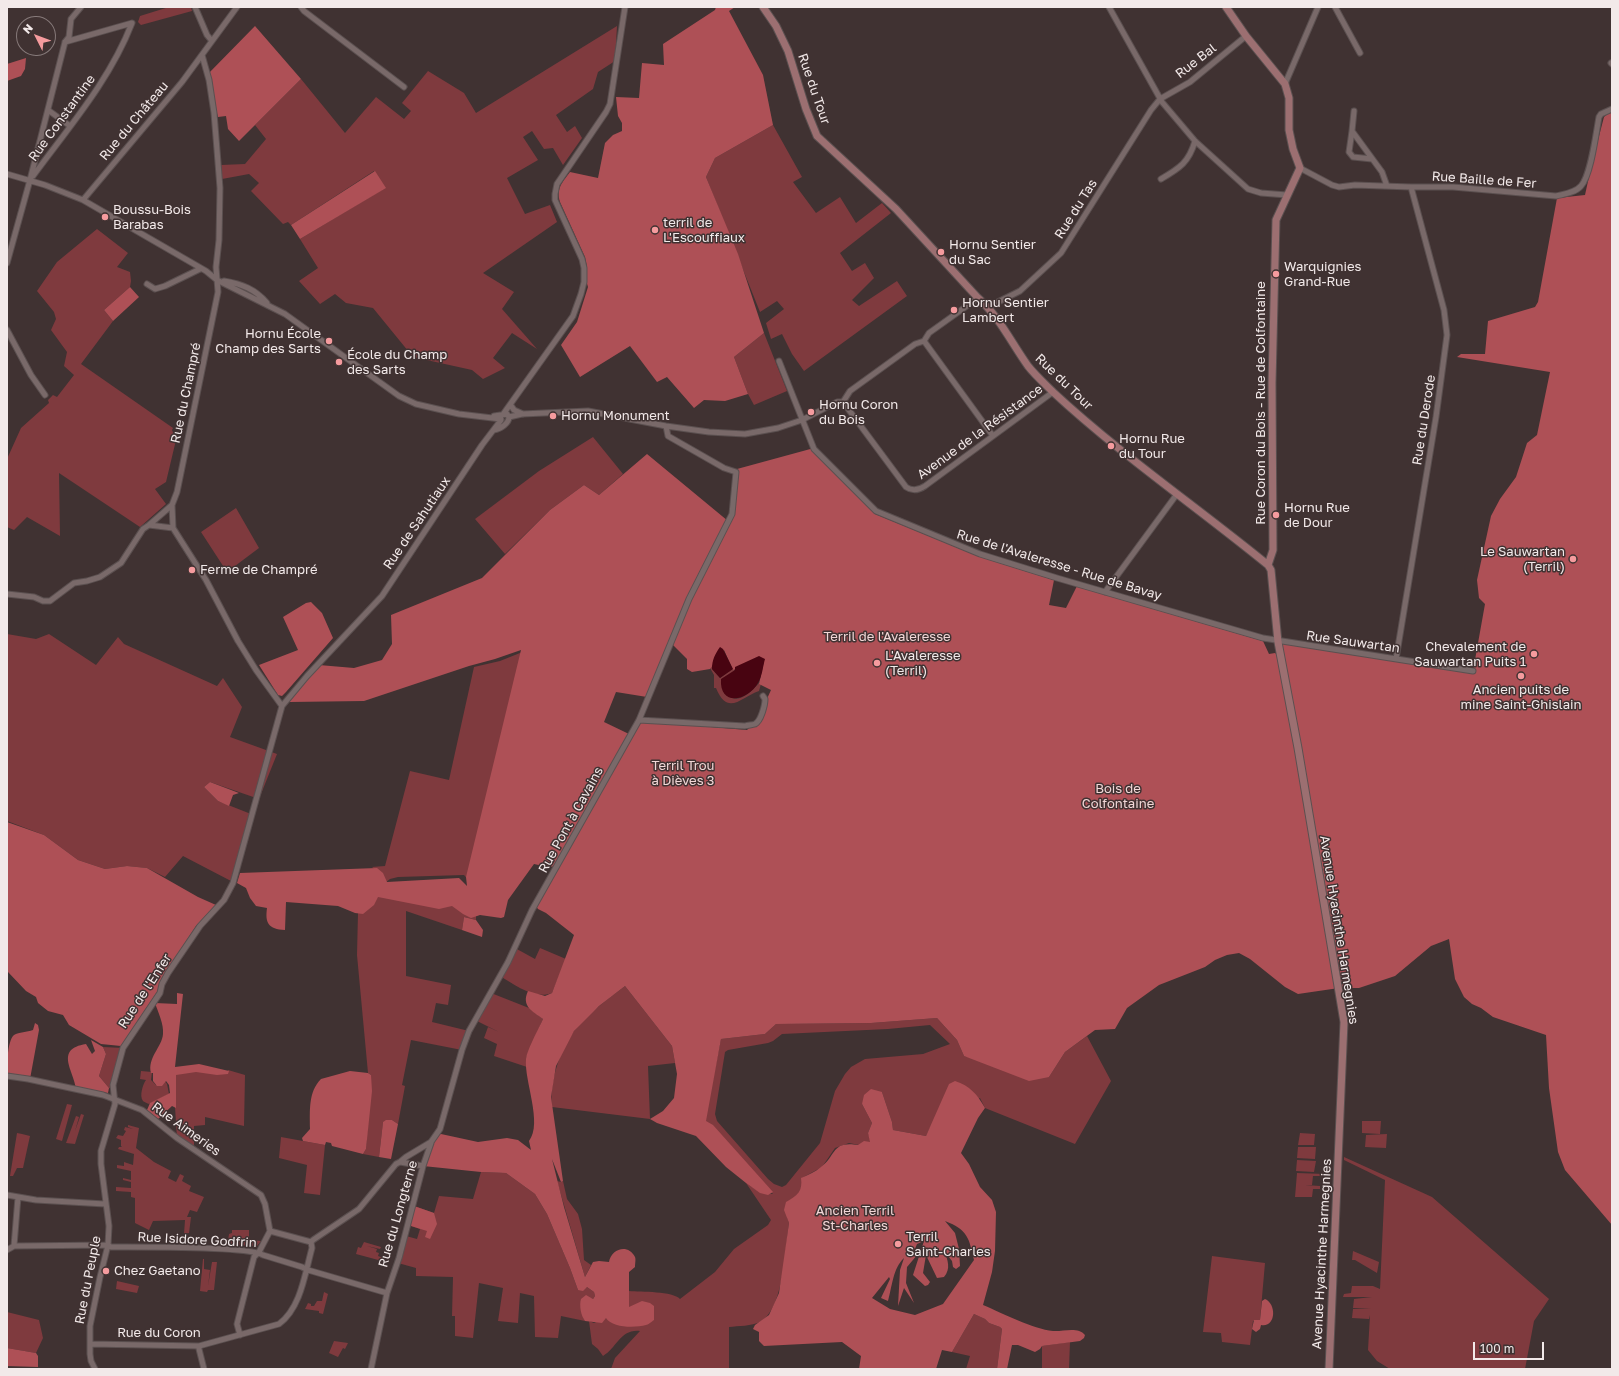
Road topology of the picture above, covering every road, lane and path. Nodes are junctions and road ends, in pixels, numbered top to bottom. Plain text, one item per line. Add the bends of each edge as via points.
1 (81, 7) edge
2 (195, 7) edge
3 (237, 7) edge
4 (301, 7) edge
5 (625, 7) edge
6 (763, 7) edge
7 (1108, 7) edge
8 (1226, 7) edge
9 (1318, 7) edge
10 (1335, 7) edge
11 (1246, 36) junction
12 (212, 41) junction
13 (65, 42) junction
14 (1360, 53) dead end
15 (202, 55) junction
16 (1285, 84) junction
17 (404, 86) dead end
18 (1161, 101) junction
19 (1612, 109) edge
20 (48, 110) junction
21 (1354, 111) dead end
22 (70, 126) junction
23 (1352, 131) junction
24 (1195, 140) junction
25 (1372, 159) junction
26 (1300, 168) junction
27 (7, 174) edge
28 (1161, 179) dead end
29 (30, 180) junction
30 (1387, 186) junction
31 (1411, 187) junction
32 (1287, 195) junction
33 (83, 200) junction
34 (7, 263) edge
35 (200, 269) junction
36 (217, 280) junction
37 (147, 284) dead end
38 (978, 298) junction
39 (988, 307) junction
40 (7, 330) edge
41 (924, 341) junction
42 (778, 361) dead end
43 (1053, 392) junction
44 (45, 395) dead end
45 (843, 402) junction
46 (512, 405) junction
47 (524, 414) junction
48 (490, 417) junction
49 (504, 417) junction
50 (802, 420) junction
51 (666, 426) junction
52 (495, 429) junction
53 (994, 436) junction
54 (1177, 494) junction
55 (172, 505) junction
56 (149, 525) junction
57 (173, 528) junction
58 (1268, 565) junction
59 (1105, 592) junction
60 (7, 594) edge
61 (1278, 642) junction
62 (1396, 659) junction
63 (1473, 671) dead end
64 (763, 696) dead end
65 (282, 706) junction
66 (639, 720) junction
67 (7, 1076) edge
68 (115, 1100) junction
69 (432, 1142) junction
70 (400, 1162) junction
71 (423, 1166) junction
72 (7, 1195) edge
73 (18, 1197) junction
74 (105, 1204) junction
75 (270, 1232) junction
76 (311, 1242) junction
77 (108, 1245) junction
78 (14, 1246) junction
79 (7, 1250) edge
80 (259, 1253) junction
81 (306, 1269) junction
82 (387, 1293) junction
83 (240, 1335) junction
84 (90, 1344) junction
85 (199, 1346) junction
86 (95, 1369) edge
87 (204, 1369) edge
88 (371, 1369) edge
89 (1329, 1369) edge

1 - 13 street via 71,19 69,37
2 - 12 street
3 - 12 street, Rue du Château
4 - 17 street
5 - 46 street via 610,104 566,169 557,184 555,194 555,200 582,259 584,268 581,294 574,316
6 - 38 street, Rue du Tour via 788,51 806,109 818,136 896,209
7 - 18 street
8 - 11 street
9 - 16 street
10 - 14 street
11 - 16 street
11 - 18 street, Rue Bal via 1190,82
12 - 15 street, Rue du Château
13 - 20 street
13 - 22 street, Rue Constantine via 132,23 95,94
15 - 33 street, Rue du Château
15 - 36 street, Rue du Champré via 214,113 220,188
16 - 26 street via 1289,98 1289,130
18 - 24 street
18 - 39 street, Rue du Tas via 1151,110 1062,253 1020,291
19 - 31 street, Rue Baille de Fer via 1599,117 1587,176 1581,186 1572,192 1556,196 1453,187
20 - 22 street
20 - 29 street
21 - 23 street
22 - 29 street, Rue Constantine
23 - 25 street
23 - 25 street via 1349,152 1351,155
24 - 28 street via 1192,153 1183,165
24 - 32 street via 1248,189
25 - 30 street via 1382,172
26 - 30 street, Rue Baille de Fer via 1332,185
26 - 32 street, Rue Coron du Bois - Rue de Colfontaine
27 - 29 street
29 - 33 street
29 - 34 street
30 - 31 street, Rue Baille de Fer
31 - 62 street, Rue du Derode via 1444,310 1447,335
32 - 58 street, Rue Coron du Bois - Rue de Colfontaine via 1276,220 1272,383 1273,550
33 - 35 street
35 - 36 street
35 - 37 street via 155,289
36 - 48 street via 285,314 399,396 416,404 459,414
36 - 55 street, Rue du Champré via 218,292
38 - 39 street, Rue du Tour
38 - 41 street via 929,333
39 - 43 street, Rue du Tour via 1030,368
40 - 44 street
41 - 45 street via 915,344 850,391
41 - 53 street
42 - 50 street
43 - 53 street, Avenue de la Résistance
43 - 54 street, Rue du Tour via 1140,467
45 - 50 street via 837,402
45 - 53 street, Avenue de la Résistance via 910,490 925,486
46 - 47 street via 514,410
46 - 49 street
47 - 49 street
47 - 51 street via 588,411
48 - 49 street
48 - 52 street
49 - 52 street, Rue de Sahutiaux via 500,429
50 - 51 street via 771,430 745,434
50 - 59 street, Rue de l'Avaleresse - Rue de Bavay via 814,449 876,511 980,554
51 - 66 street, Rue Pont à Cavains via 668,436 724,468 736,472 732,514 689,599
52 - 65 street, Rue de Sahutiaux via 382,596
54 - 58 street, Rue du Tour
54 - 59 street
55 - 56 street
55 - 57 street, Rue du Champré
56 - 57 street
56 - 60 street via 143,529 121,563 100,577 74,582 50,601
57 - 65 street, Rue du Champré via 206,580 238,641
58 - 61 street, Rue Coron du Bois - Rue de Colfontaine via 1272,573
59 - 61 street, Rue de l'Avaleresse - Rue de Bavay
61 - 62 street, Rue Sauwartan
61 - 89 street, Avenue Hyacinthe Harmegnies via 1344,1022
62 - 63 street, Rue Sauwartan
64 - 66 street via 765,702 759,720 751,725
65 - 68 street, Rue de l'Enfer via 233,882 224,900 200,926 168,973 160,993 126,1042 113,1085
66 - 69 street, Rue Pont à Cavains via 532,910 508,962 469,1031 440,1129
67 - 68 street, Rue Aimeries via 28,1078
68 - 74 street, Rue du Peuple via 101,1151
68 - 75 street, Rue Aimeries via 142,1110 177,1138 261,1195
69 - 70 street
69 - 71 street, Rue du Longterne
70 - 71 street
70 - 76 street via 393,1166 359,1209
71 - 82 street, Rue du Longterne
72 - 73 street
73 - 74 street
73 - 78 street
74 - 77 street, Rue du Peuple via 109,1226
75 - 76 street
75 - 80 street
76 - 81 street, Rue du Coron via 312,1248
77 - 78 street, Rue Isidore Godfrin
77 - 80 street, Rue Isidore Godfrin
77 - 84 street, Rue du Peuple via 90,1326
78 - 79 street
80 - 81 street, Rue Isidore Godfrin
80 - 83 street via 254,1256 237,1324
81 - 82 street, Rue Isidore Godfrin
81 - 83 street, Rue du Coron via 297,1298 287,1317 275,1326
82 - 88 street, Rue du Longterne
83 - 85 street, Rue du Coron
84 - 85 street, Rue du Coron
84 - 86 street, Rue du Peuple via 91,1361
85 - 87 street

